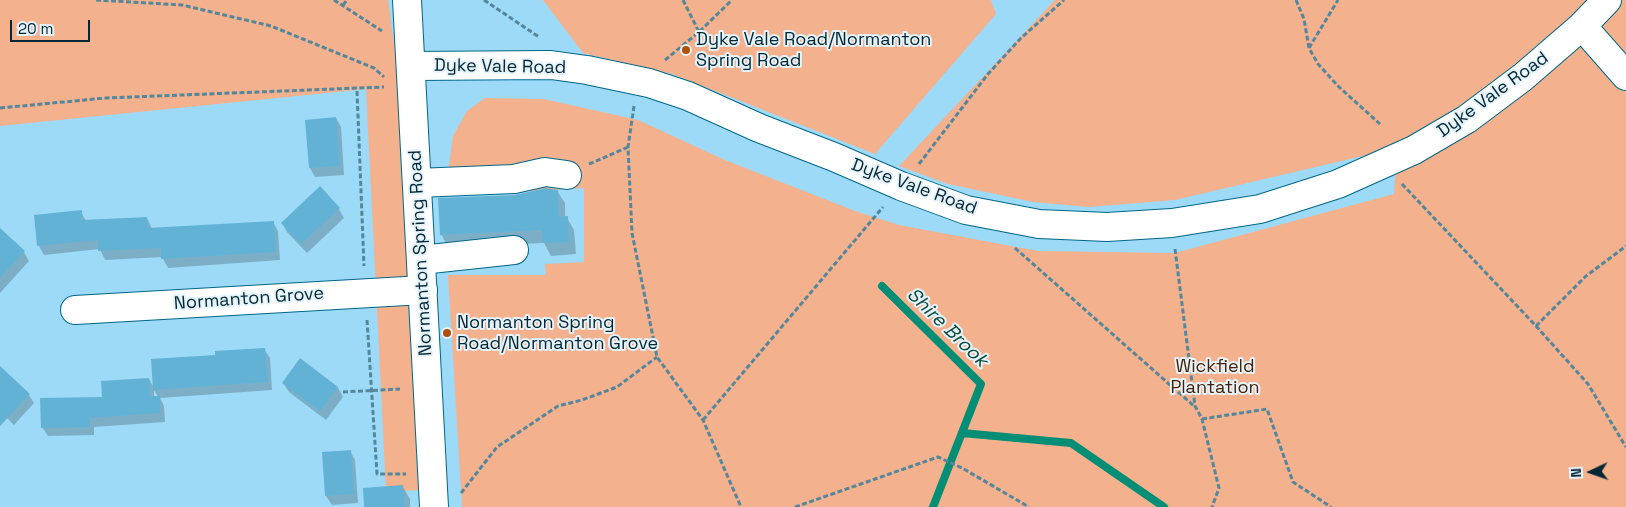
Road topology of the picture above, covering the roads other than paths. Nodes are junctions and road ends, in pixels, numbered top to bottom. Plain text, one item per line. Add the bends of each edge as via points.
1 (406, 0) edge
2 (1607, 0) edge
3 (1582, 26) junction
4 (1626, 76) edge
5 (406, 80) junction
6 (566, 174) road end
7 (417, 183) junction
8 (514, 250) dead end
9 (421, 260) junction
10 (423, 290) junction
11 (75, 310) dead end
12 (433, 500) edge

1 - 5 street, Normanton Spring Road
2 - 3 street, Dyke Vale Road
3 - 4 street
3 - 5 street, Dyke Vale Road via 1523,77 1467,119 1414,150 1338,184 1260,209 1172,223 1107,227 1039,224 966,210 758,128 688,96 587,70 552,64
5 - 7 street, Normanton Spring Road
6 - 7 street via 545,172 514,179
7 - 9 street, Normanton Spring Road
8 - 9 street
9 - 10 street, Normanton Spring Road
10 - 11 street, Normanton Grove
10 - 12 street, Normanton Spring Road

